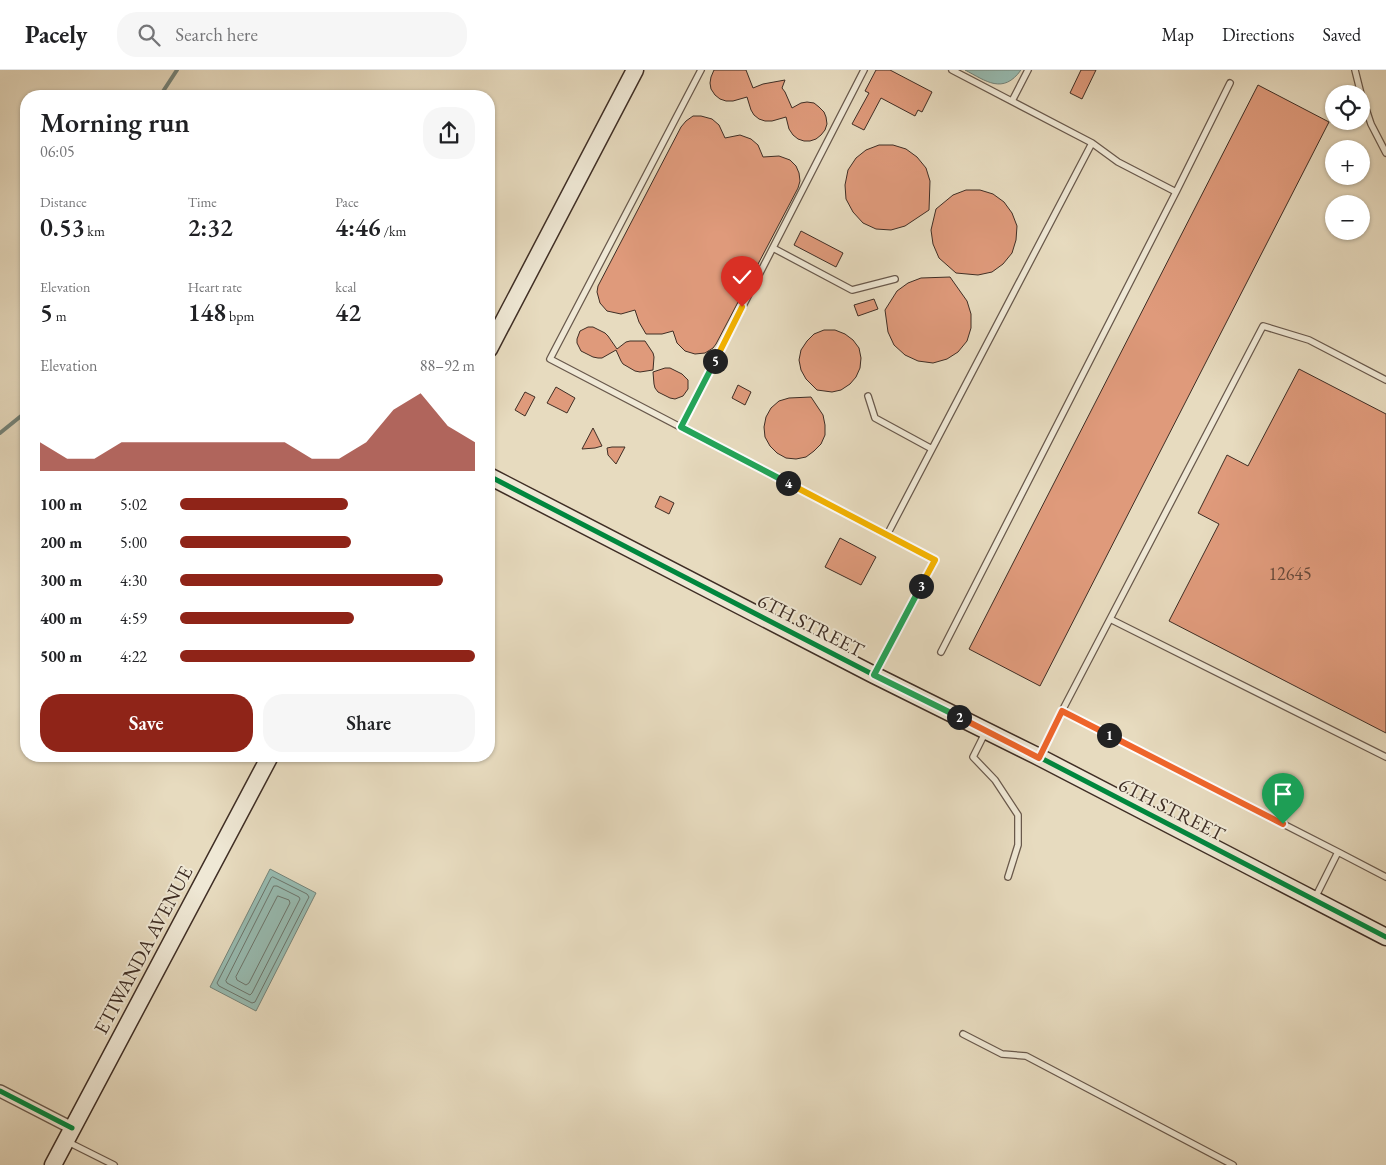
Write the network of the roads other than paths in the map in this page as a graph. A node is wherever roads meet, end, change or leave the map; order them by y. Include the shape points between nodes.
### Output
1 (635, 70) edge
2 (700, 70) edge
3 (864, 70) edge
4 (952, 70) edge
5 (1028, 70) edge
6 (1355, 70) edge
7 (1230, 83) dead end
8 (1359, 85) edge
9 (1012, 101) junction
10 (1370, 121) edge
11 (1092, 143) junction
12 (1386, 153) edge
13 (1176, 192) junction
14 (773, 248) junction
15 (895, 279) dead end
16 (495, 338) edge
17 (1386, 380) edge
18 (868, 396) dead end
19 (681, 427) junction
20 (932, 449) junction
21 (495, 479) edge
22 (887, 535) junction
23 (1110, 619) junction
24 (941, 652) dead end
25 (874, 675) junction
26 (1062, 711) junction
27 (986, 731) junction
28 (1386, 757) edge
29 (1039, 758) junction
30 (267, 762) edge
31 (1338, 852) junction
32 (1008, 876) dead end
33 (1386, 877) edge
34 (1314, 900) junction
35 (1386, 937) edge
36 (963, 1034) dead end
37 (0, 1091) edge
38 (69, 1134) junction
39 (53, 1165) edge
40 (114, 1165) edge
41 (1233, 1165) edge

1 - 16 street
2 - 19 lane via 550,359
3 - 14 lane
4 - 9 lane
5 - 9 lane
6 - 8 lane
7 - 13 lane
9 - 11 lane
10 - 12 lane
11 - 13 lane via 1118,162
11 - 20 lane
13 - 24 lane
14 - 15 lane via 852,290
14 - 19 lane
17 - 23 lane via 1309,340 1263,326
18 - 20 lane via 875,418
19 - 22 lane
20 - 22 lane
21 - 25 street, 6TH STREET
22 - 25 lane via 935,560
23 - 26 lane
23 - 28 lane
25 - 27 street, 6TH STREET
26 - 29 lane
26 - 31 lane
27 - 29 street, 6TH STREET
27 - 32 lane via 973,757 995,780 1018,815 1018,845
29 - 34 street, 6TH STREET
30 - 38 street, ETIWANDA AVENUE
31 - 33 lane
31 - 34 lane
34 - 35 street, 6TH STREET
36 - 41 lane via 1002,1054 1026,1056
37 - 38 street
38 - 39 street, ETIWANDA AVENUE
38 - 40 lane

